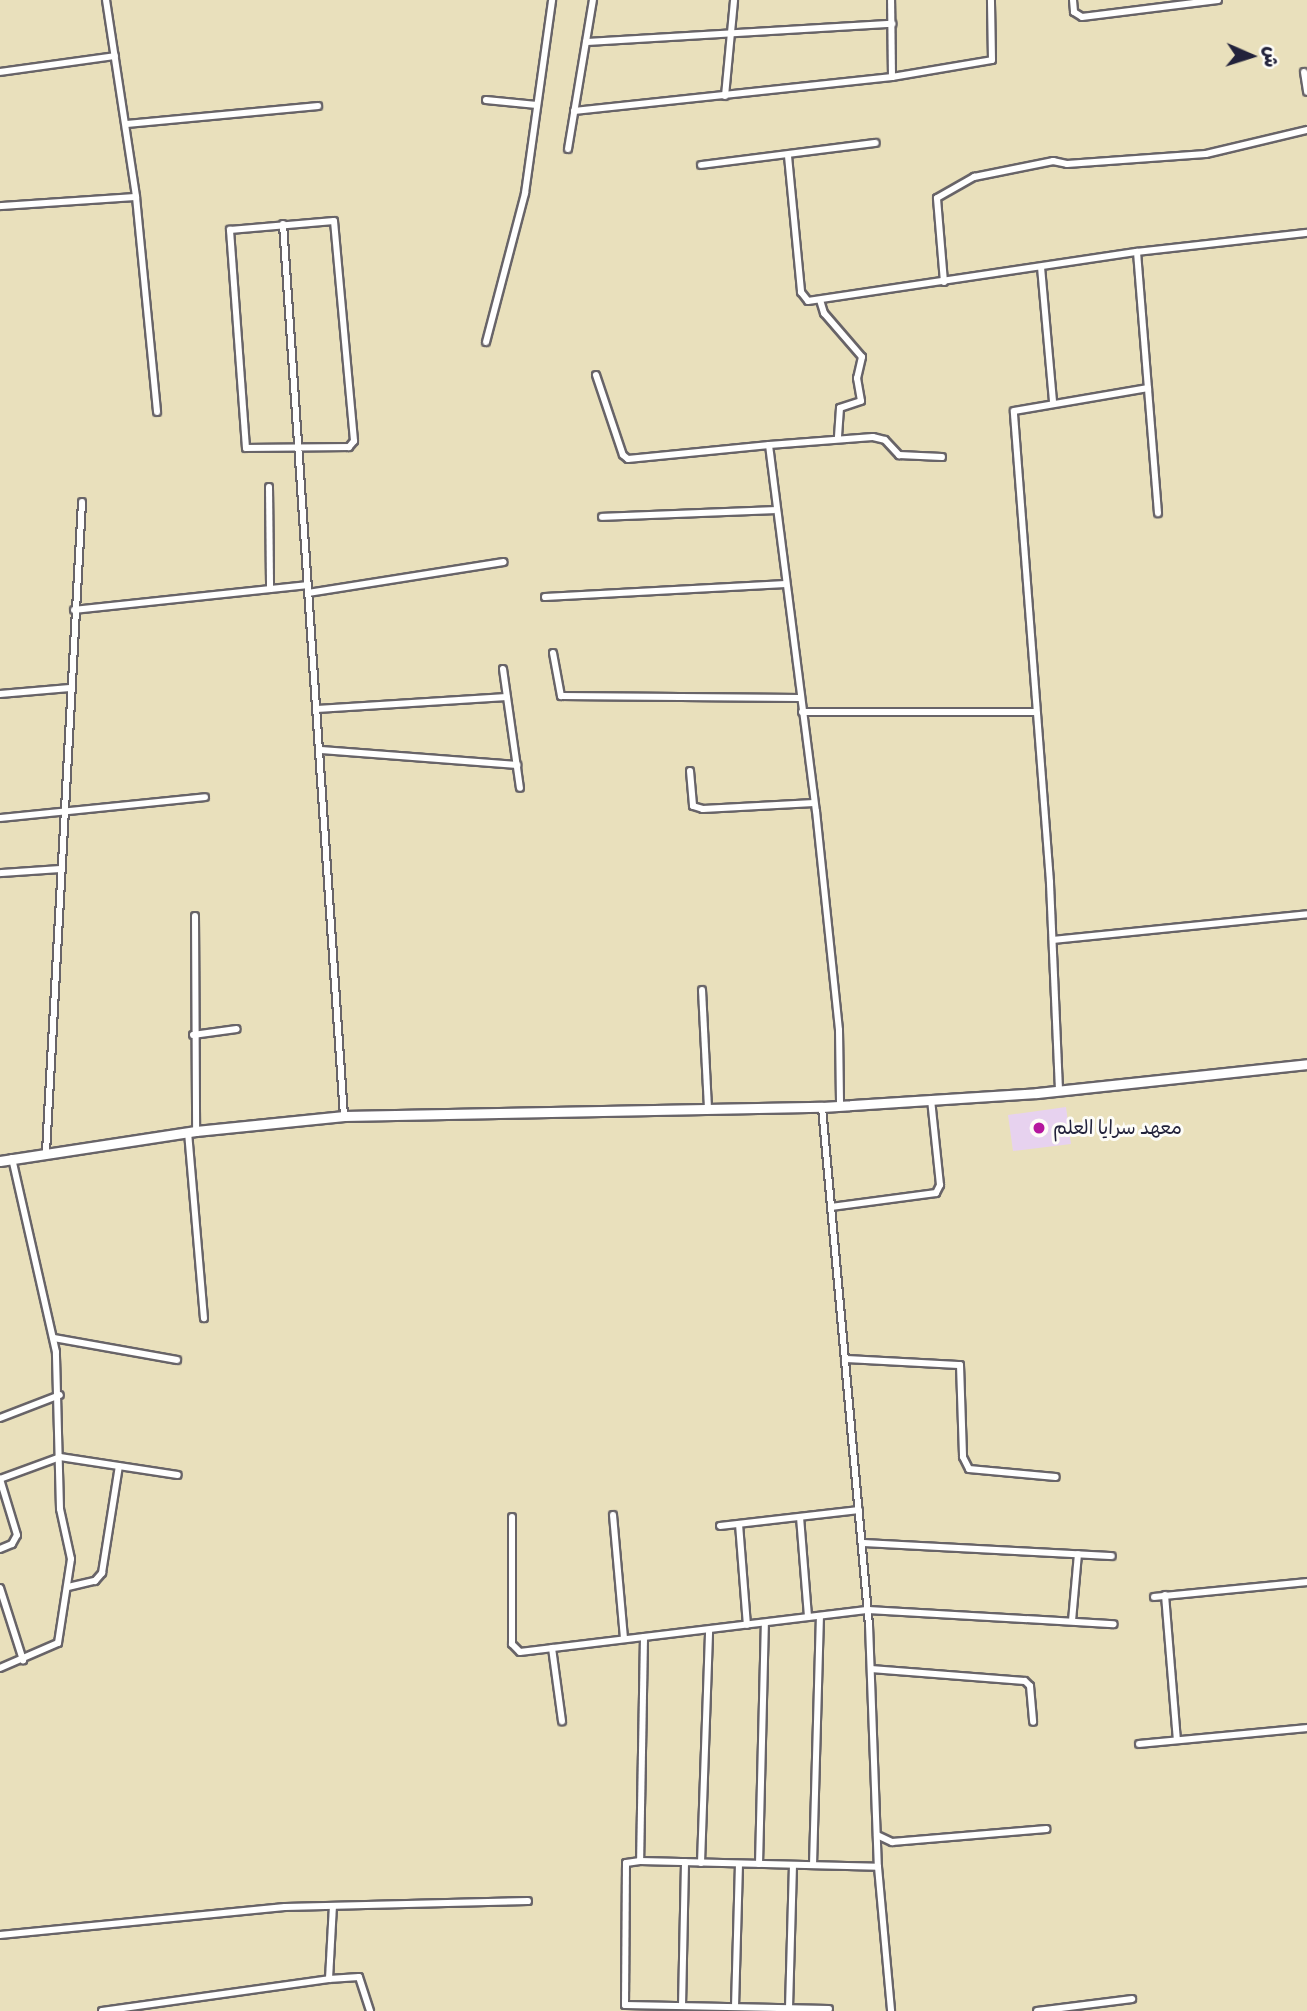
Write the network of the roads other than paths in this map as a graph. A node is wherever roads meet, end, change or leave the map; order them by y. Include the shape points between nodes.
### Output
1 (106, 0) edge
2 (552, 0) edge
3 (593, 0) edge
4 (734, 0) edge
5 (891, 0) edge
6 (991, 0) edge
7 (1073, 0) edge
8 (1218, 0) edge
9 (892, 24) junction
10 (732, 33) junction
11 (586, 42) junction
12 (115, 56) junction
13 (0, 72) edge
14 (1304, 72) dead end
15 (892, 77) junction
16 (1307, 92) edge
17 (724, 96) junction
18 (486, 100) dead end
19 (537, 105) junction
20 (318, 106) dead end
21 (574, 111) junction
22 (127, 124) junction
23 (1307, 130) edge
24 (876, 143) dead end
25 (568, 149) dead end
26 (788, 156) junction
27 (701, 165) dead end
28 (136, 197) junction
29 (0, 206) edge
30 (283, 224) junction
31 (1307, 233) edge
32 (1137, 252) junction
33 (1041, 267) junction
34 (944, 282) junction
35 (820, 300) junction
36 (486, 342) dead end
37 (596, 375) dead end
38 (1148, 388) junction
39 (1053, 402) junction
40 (157, 412) dead end
41 (838, 439) junction
42 (769, 444) junction
43 (300, 447) junction
44 (942, 457) dead end
45 (269, 487) dead end
46 (82, 502) dead end
47 (774, 510) junction
48 (1158, 513) dead end
49 (602, 516) dead end
50 (504, 562) dead end
51 (786, 584) junction
52 (270, 589) junction
53 (308, 589) junction
54 (545, 597) dead end
55 (74, 610) junction
56 (553, 653) dead end
57 (503, 669) dead end
58 (70, 688) junction
59 (0, 694) edge
60 (507, 697) junction
61 (800, 698) junction
62 (317, 709) junction
63 (802, 712) junction
64 (1034, 712) junction
65 (321, 750) junction
66 (517, 765) junction
67 (690, 771) dead end
68 (520, 788) dead end
69 (205, 797) dead end
70 (814, 803) junction
71 (64, 813) junction
72 (0, 818) edge
73 (61, 869) junction
74 (0, 873) edge
75 (1307, 914) edge
76 (195, 916) dead end
77 (1054, 940) junction
78 (702, 990) dead end
79 (237, 1029) dead end
80 (193, 1035) junction
81 (1307, 1064) edge
82 (1059, 1090) junction
83 (931, 1099) junction
84 (840, 1104) junction
85 (822, 1107) junction
86 (708, 1111) junction
87 (344, 1116) junction
88 (192, 1132) junction
89 (46, 1152) junction
90 (12, 1158) junction
91 (0, 1161) edge
92 (831, 1207) junction
93 (204, 1318) dead end
94 (54, 1338) junction
95 (845, 1359) junction
96 (177, 1360) dead end
97 (60, 1395) junction
98 (0, 1418) edge
99 (60, 1457) junction
100 (119, 1466) junction
101 (178, 1475) dead end
102 (1056, 1477) dead end
103 (0, 1479) edge
104 (859, 1510) junction
105 (613, 1515) dead end
106 (512, 1517) dead end
107 (800, 1517) junction
108 (739, 1524) junction
109 (720, 1526) dead end
110 (862, 1543) junction
111 (0, 1549) edge
112 (1078, 1554) junction
113 (1112, 1556) dead end
114 (1307, 1582) edge
115 (68, 1587) junction
116 (0, 1588) edge
117 (1166, 1595) junction
118 (1154, 1597) dead end
119 (868, 1610) junction
120 (820, 1616) junction
121 (808, 1617) junction
122 (1072, 1621) junction
123 (765, 1623) junction
124 (1114, 1624) dead end
125 (747, 1625) junction
126 (709, 1630) junction
127 (644, 1637) junction
128 (624, 1639) junction
129 (552, 1648) junction
130 (23, 1660) junction
131 (0, 1668) edge
132 (871, 1669) junction
133 (562, 1721) dead end
134 (1033, 1722) dead end
135 (1307, 1728) edge
136 (1177, 1740) junction
137 (1139, 1744) dead end
138 (1046, 1829) dead end
139 (877, 1835) junction
140 (640, 1861) junction
141 (685, 1863) junction
142 (701, 1863) junction
143 (739, 1864) junction
144 (759, 1864) junction
145 (793, 1865) junction
146 (813, 1865) junction
147 (878, 1867) junction
148 (528, 1901) dead end
149 (333, 1906) junction
150 (0, 1935) edge
151 (329, 1979) junction
152 (1132, 1999) dead end
153 (173, 2002) junction
154 (682, 2006) junction
155 (735, 2007) junction
156 (789, 2008) junction
157 (829, 2009) dead end
158 (102, 2011) edge
159 (174, 2011) edge
160 (370, 2011) edge
161 (891, 2011) edge
162 (1037, 2011) edge

1 - 12 street
2 - 19 street
3 - 11 street
4 - 10 street
5 - 9 street
6 - 15 street via 992,60
7 - 8 street via 1074,12 1082,17
9 - 10 street
9 - 15 street
10 - 11 street
10 - 17 street
11 - 21 street
12 - 13 street
12 - 22 street
14 - 16 street
15 - 17 street
17 - 21 street
18 - 19 street
19 - 36 street via 525,194
20 - 22 street
21 - 25 street
22 - 28 street
23 - 34 street via 1206,154 1067,164 1053,161 974,177 937,198
24 - 26 street
26 - 27 street
26 - 35 street via 802,296
28 - 29 street
28 - 40 street
30 - 43 street
30 - 43 street via 230,230 244,446
30 - 43 street via 337,223 352,414 354,441 349,447
31 - 32 street
32 - 33 street
32 - 38 street
33 - 34 street
33 - 39 street
34 - 35 street
35 - 41 street via 824,313 862,357 857,378 861,401 840,408
37 - 42 street via 628,459
38 - 39 street
38 - 48 street
39 - 64 street via 1014,411
41 - 42 street
41 - 44 street via 880,438 899,455
42 - 47 street
43 - 53 street
45 - 52 street
46 - 55 street
47 - 49 street
47 - 51 street
50 - 53 street
51 - 54 street
51 - 61 street
52 - 53 street
52 - 55 street
53 - 62 street
55 - 58 street
56 - 61 street via 561,696
57 - 60 street
58 - 59 street
58 - 71 street
60 - 62 street
60 - 66 street
61 - 63 street
62 - 65 street
63 - 64 street
63 - 70 street
64 - 77 street
65 - 66 street
65 - 87 street
66 - 68 street
67 - 70 street via 693,806 703,809
69 - 71 street
70 - 84 street via 839,1030
71 - 72 street
71 - 73 street
73 - 74 street
73 - 89 street
75 - 77 street
76 - 80 street
77 - 82 street
78 - 86 street
79 - 80 street
80 - 88 street
81 - 82 main road
82 - 83 main road
83 - 84 main road
83 - 92 street via 940,1185 936,1193
84 - 85 main road
85 - 86 main road
85 - 92 street
86 - 87 main road
87 - 88 main road
88 - 89 main road
88 - 93 street
89 - 90 main road
90 - 91 main road
90 - 94 street
92 - 95 street
94 - 96 street
94 - 97 street
95 - 102 street via 960,1365 963,1457 969,1469
95 - 104 street
97 - 98 street
97 - 99 street
99 - 100 street
99 - 103 street
99 - 115 street via 60,1508 71,1559
100 - 101 street
100 - 115 street via 102,1573 95,1581
103 - 111 street via 17,1535 12,1544
104 - 107 street
104 - 110 street
105 - 128 street
106 - 129 street via 512,1644 520,1652
107 - 108 street
107 - 121 street
108 - 109 street
108 - 125 street
110 - 112 street
110 - 119 street
112 - 113 street
112 - 122 street
114 - 117 street
115 - 130 street via 58,1643
116 - 130 street
117 - 118 street
117 - 136 street
119 - 120 street
119 - 122 street
119 - 132 street
120 - 121 street
120 - 146 street
121 - 123 street
122 - 124 street
123 - 125 street
123 - 144 street
125 - 126 street
126 - 127 street
126 - 142 street
127 - 128 street
127 - 140 street
128 - 129 street
129 - 133 street
130 - 131 street
132 - 134 street via 1025,1681 1030,1686
132 - 139 street
135 - 136 street
136 - 137 street
138 - 139 street via 892,1842
139 - 147 street
140 - 141 street
140 - 154 street via 626,1863 625,2005
141 - 142 street
141 - 154 street
142 - 143 street
143 - 144 street
143 - 155 street
144 - 145 street
145 - 146 street
145 - 156 street
146 - 147 street
147 - 161 street
148 - 149 street
149 - 150 street
149 - 151 street
151 - 153 street
151 - 160 street via 359,1977
152 - 162 street
153 - 158 street
153 - 159 street
154 - 155 street
155 - 156 street
156 - 157 street

